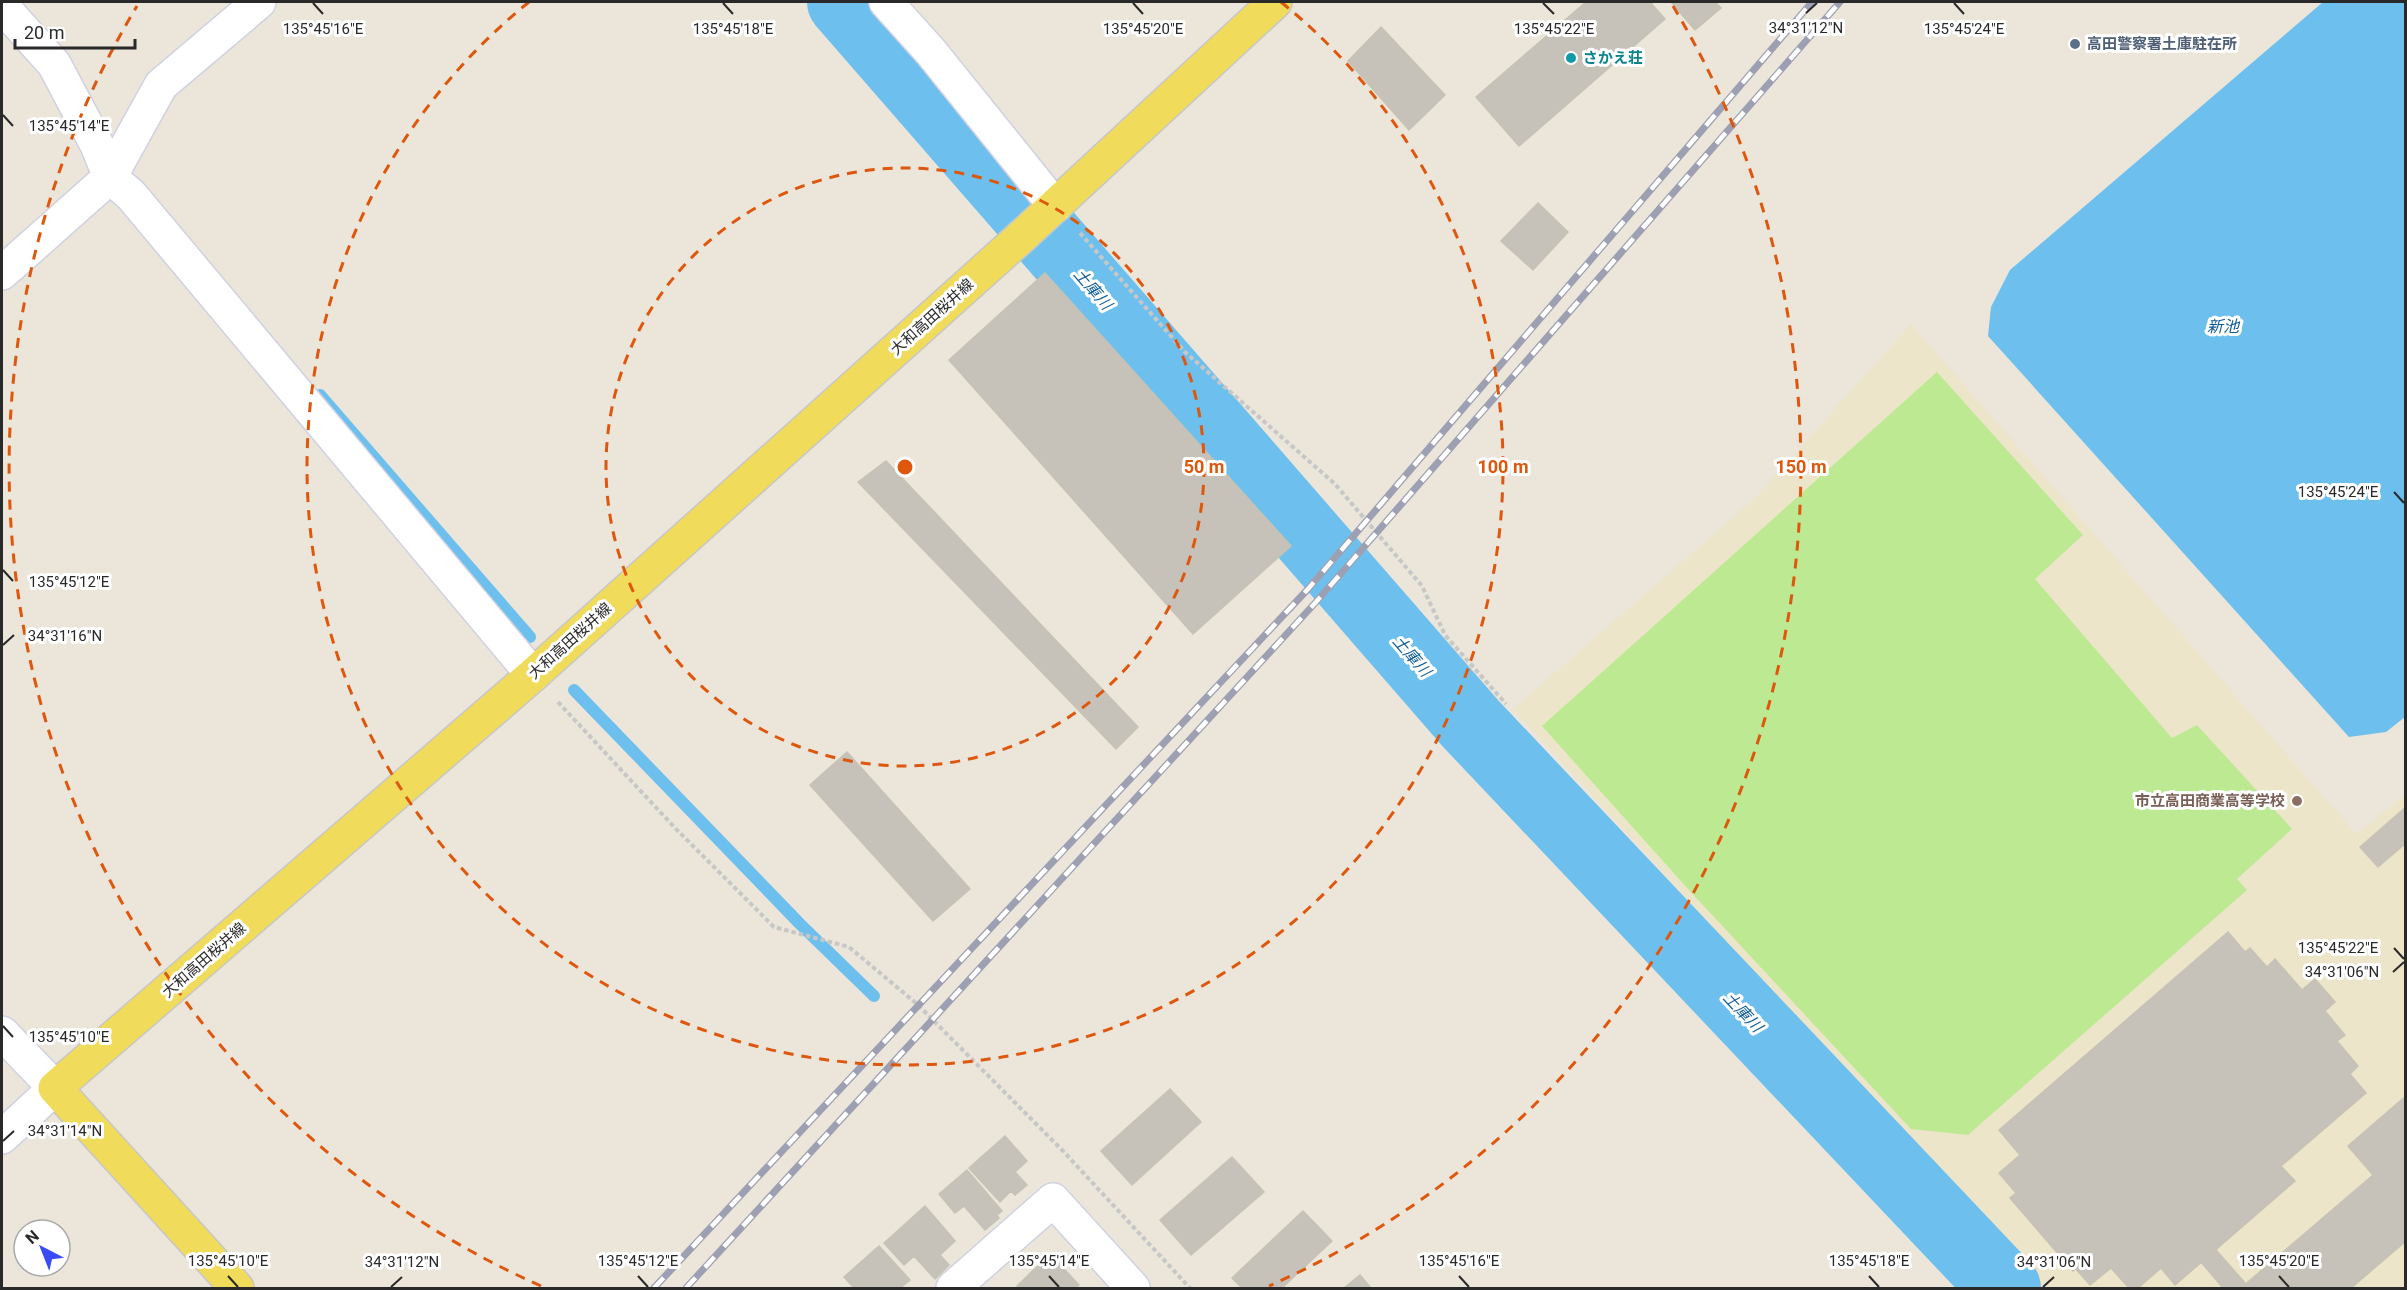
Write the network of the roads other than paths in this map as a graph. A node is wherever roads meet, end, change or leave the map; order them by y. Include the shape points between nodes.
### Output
1 (259, 2) edge
2 (886, 2) edge
3 (1275, 2) edge
4 (2, 6) edge
5 (110, 177) junction
6 (1053, 208) junction
7 (2, 273) edge
8 (533, 675) junction
9 (2, 1033) edge
10 (56, 1088) junction
11 (2, 1137) edge
12 (1123, 1285) edge
13 (237, 1288) edge
14 (953, 1288) edge

1 - 5 street via 160,85
2 - 6 street via 931,52
3 - 6 main road, 大和高田桜井線
4 - 5 street via 54,63
5 - 7 street
5 - 8 street via 131,195
6 - 8 main road, 大和高田桜井線
8 - 10 main road, 大和高田桜井線
9 - 10 street
10 - 11 street
10 - 13 main road
12 - 14 street via 1053,1200

